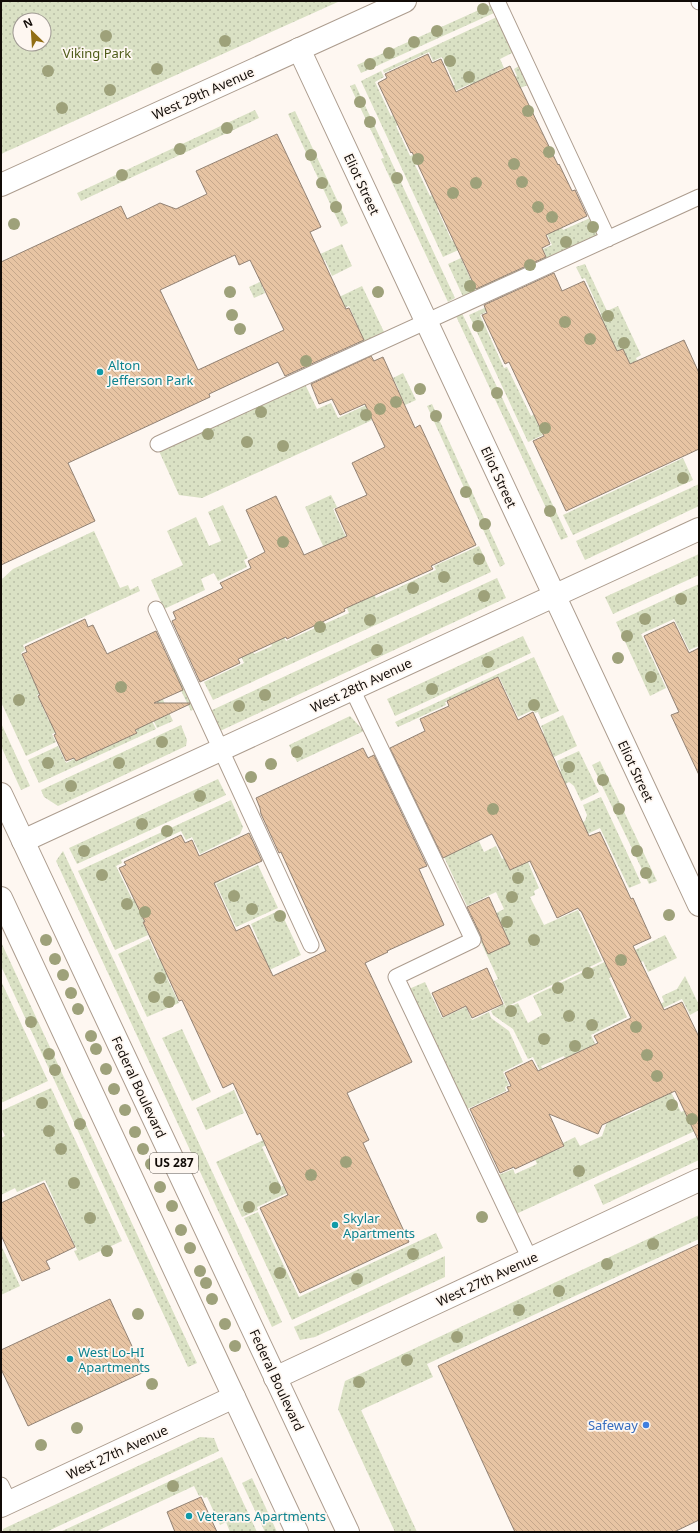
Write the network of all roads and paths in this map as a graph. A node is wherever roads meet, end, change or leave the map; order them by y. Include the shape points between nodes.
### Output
1 (405, 1) edge
2 (497, 1) edge
3 (299, 49) junction
4 (1, 185) edge
5 (699, 197) edge
6 (608, 239) junction
7 (426, 322) junction
8 (158, 444) dead end
9 (699, 529) edge
10 (554, 596) junction
11 (156, 609) dead end
12 (352, 689) junction
13 (221, 750) junction
14 (1, 794) edge
15 (23, 841) junction
16 (1, 898) edge
17 (699, 906) edge
18 (311, 945) dead end
19 (699, 1180) edge
20 (530, 1259) junction
21 (275, 1378) junction
22 (234, 1397) junction
23 (4, 1498) edge
24 (297, 1532) edge
25 (348, 1532) edge

1 - 3 street, West 29th Avenue
2 - 6 lane
3 - 4 street, West 29th Avenue
3 - 7 street, Eliot Street
5 - 6 lane
6 - 7 lane
7 - 8 lane
7 - 10 street, Eliot Street
9 - 10 street, West 28th Avenue
10 - 12 street, West 28th Avenue
10 - 17 street, Eliot Street
11 - 13 lane
12 - 13 street, West 28th Avenue
12 - 20 lane via 473,940 396,977
13 - 15 street, West 28th Avenue
13 - 18 lane
14 - 15 street, Federal Boulevard / US 287
15 - 21 street, Federal Boulevard / US 287
16 - 22 street, US 287
19 - 20 street, West 27th Avenue
20 - 21 street, West 27th Avenue
21 - 25 street, Federal Boulevard / US 287
22 - 23 street, West 27th Avenue
22 - 24 street, US 287

